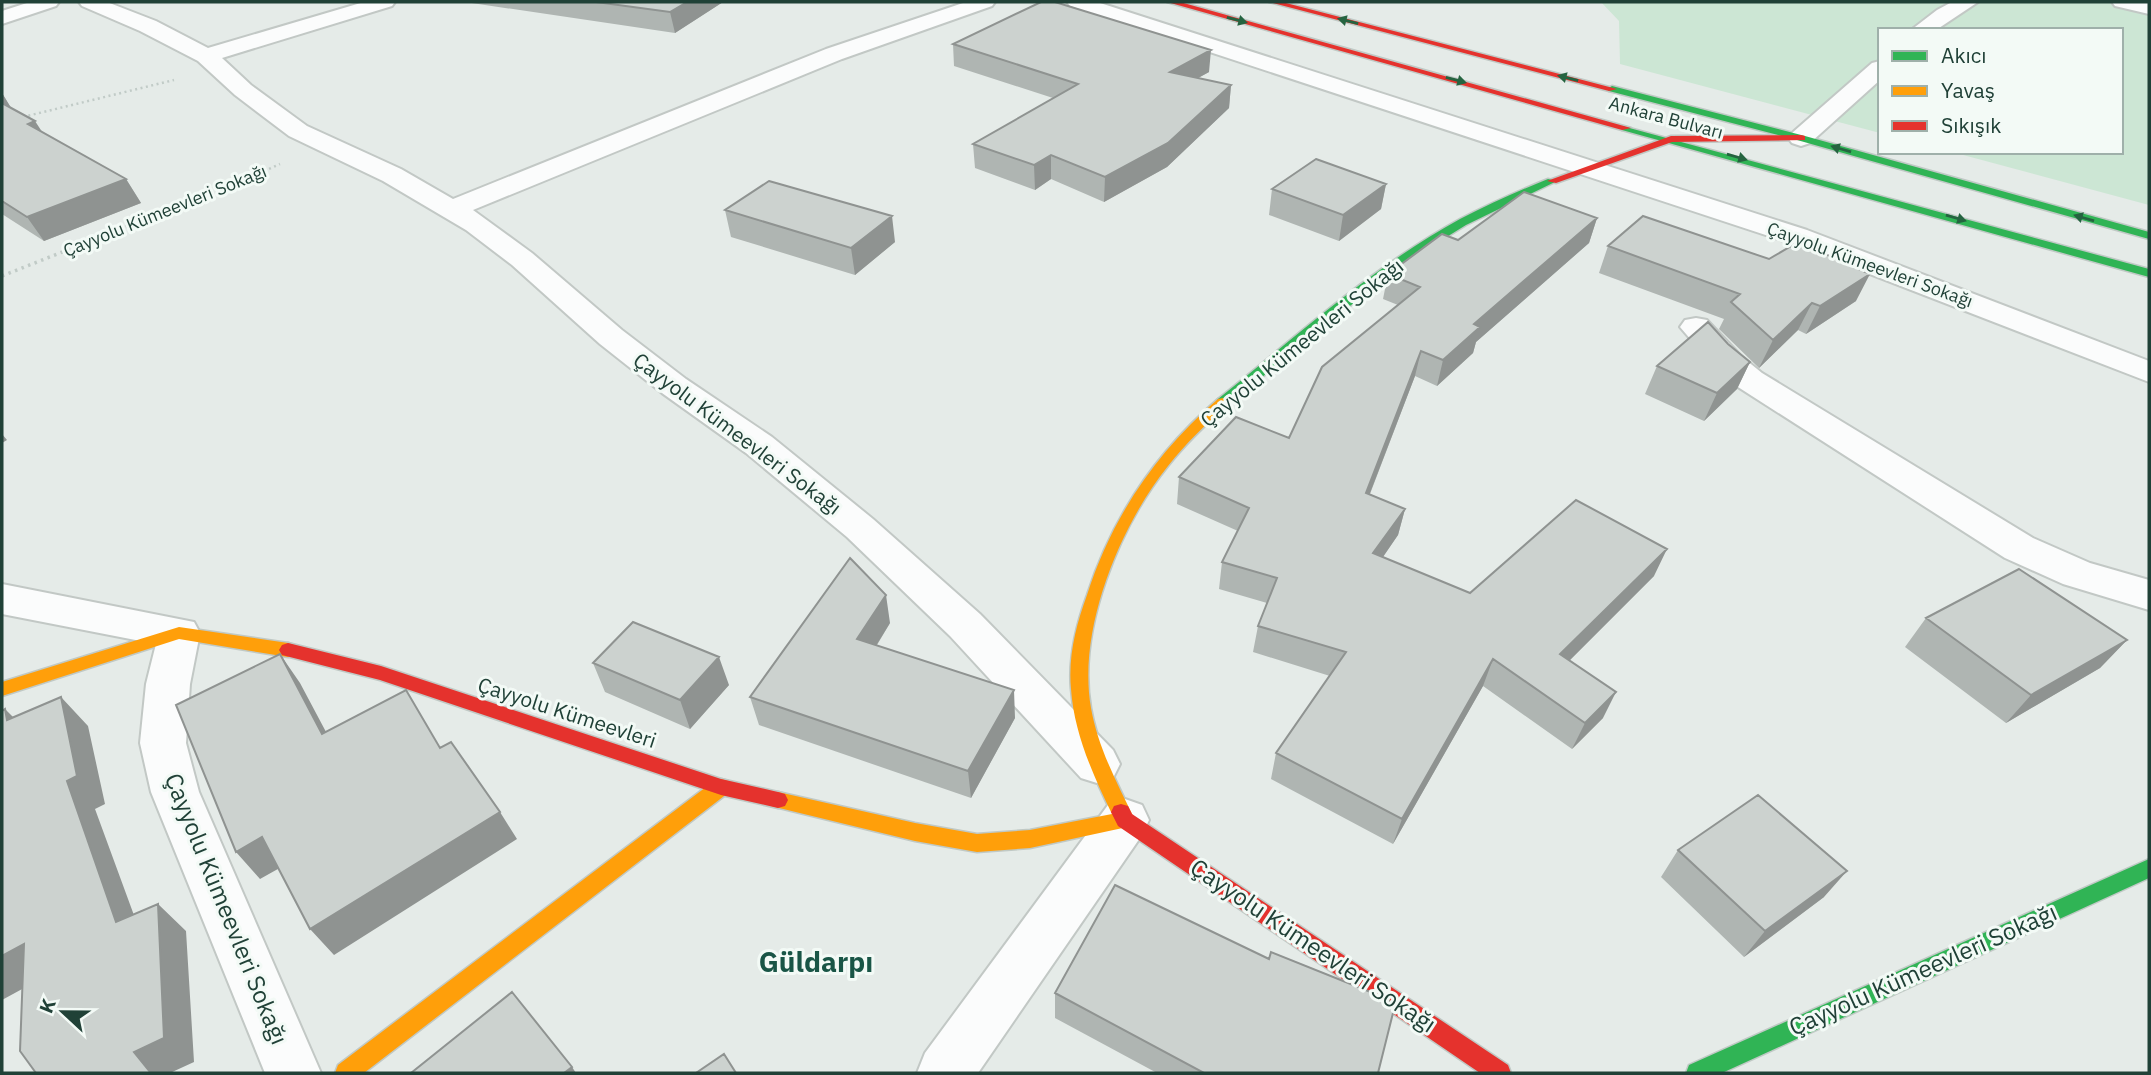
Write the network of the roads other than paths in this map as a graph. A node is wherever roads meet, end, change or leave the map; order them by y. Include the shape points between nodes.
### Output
1 (49, 2) edge
2 (89, 2) edge
3 (385, 2) edge
4 (985, 2) edge
5 (1077, 2) edge
6 (1171, 2) edge
7 (1273, 2) edge
8 (1926, 2) edge
9 (1968, 2) edge
10 (2122, 2) edge
11 (2149, 8) edge
12 (1944, 14) junction
13 (2, 18) edge
14 (1925, 28) edge
15 (213, 63) junction
16 (1878, 70) edge
17 (1801, 138) junction
18 (1671, 139) junction
19 (1588, 167) junction
20 (452, 209) junction
21 (2149, 236) edge
22 (2149, 273) edge
23 (1696, 327) dead end
24 (2149, 372) edge
25 (2149, 595) edge
26 (2, 599) edge
27 (179, 633) junction
28 (2, 689) edge
29 (1097, 764) junction
30 (721, 787) junction
31 (1125, 820) junction
32 (2149, 867) edge
33 (293, 1073) edge
34 (346, 1073) edge
35 (945, 1073) edge
36 (1500, 1073) edge
37 (1698, 1073) edge

1 - 13 street
2 - 15 street, Çayyolu Kümeevleri Sokağı via 148,26
3 - 15 street
4 - 20 street via 834,54
5 - 19 street, Çayyolu Kümeevleri Sokağı
6 -> 18 street, Ankara Bulvarı
17 -> 7 street, Ankara Bulvarı
8 - 12 street
9 - 12 street
10 - 11 street
12 - 14 street
15 - 20 street, Çayyolu Kümeevleri Sokağı via 298,131
16 - 17 street
17 - 18 street
21 -> 17 street, Ankara Bulvarı
18 - 19 street, Çayyolu Kümeevleri Sokağı
18 -> 22 street, Ankara Bulvarı
19 - 24 street, Çayyolu Kümeevleri Sokağı via 1878,265
19 - 29 street, Çayyolu Kümeevleri Sokağı via 1493,205 1412,255 1210,412 1170,453 1132,505 1110,547 1084,623 1079,672
20 - 29 street, Çayyolu Kümeevleri Sokağı via 504,245 621,345 759,445 860,528 965,625
23 - 25 street via 1750,380 2019,548 2077,574
26 - 27 street
27 - 28 street, Çayyolu Kümeevleri
27 - 30 street, Çayyolu Kümeevleri via 306,653 382,673
27 - 33 street, Çayyolu Kümeevleri Sokağı via 168,684 163,743 175,792
29 - 31 street, Çayyolu Kümeevleri Sokağı
30 - 31 street, Çayyolu Kümeevleri via 977,843 1030,839
30 - 34 street
31 - 35 street
31 - 36 street, Çayyolu Kümeevleri Sokağı
32 - 37 street, Çayyolu Kümeevleri Sokağı

